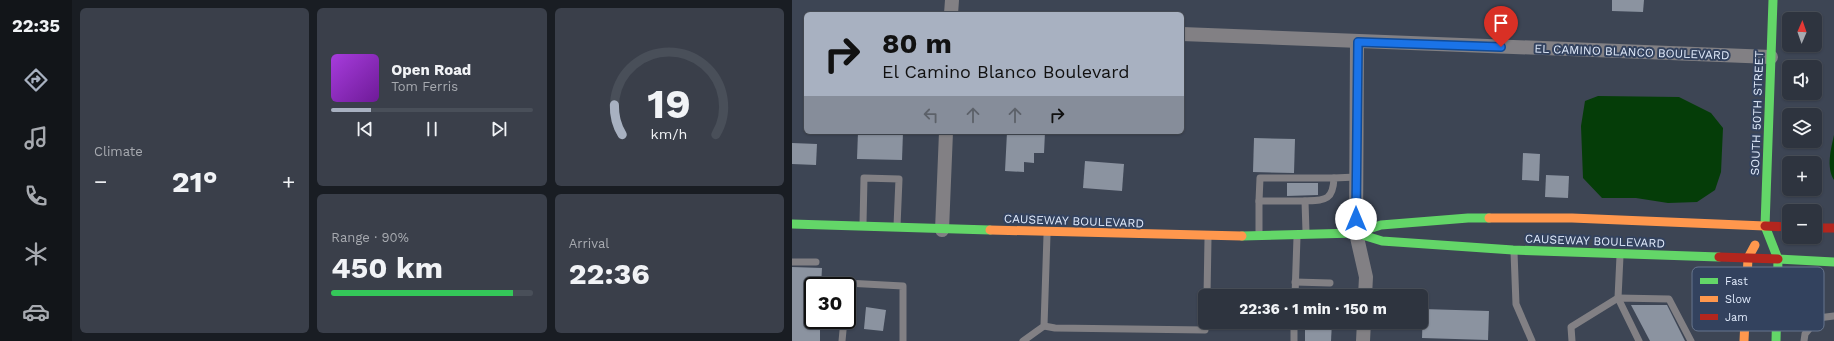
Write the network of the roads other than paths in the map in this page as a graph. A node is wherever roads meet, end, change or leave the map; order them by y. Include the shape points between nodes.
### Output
1 (952, 0) edge
2 (1773, 0) edge
3 (951, 12) edge
4 (1184, 34) edge
5 (1358, 42) junction
6 (1771, 57) junction
7 (946, 134) edge
8 (1356, 177) junction
9 (1334, 178) junction
10 (1259, 201) junction
11 (1305, 201) junction
12 (792, 224) edge
13 (1765, 226) junction
14 (863, 227) junction
15 (1782, 227) edge
16 (897, 228) junction
17 (1822, 228) edge
18 (1834, 228) edge
19 (942, 230) junction
20 (1356, 232) junction
21 (1048, 233) junction
22 (1302, 234) junction
23 (1258, 236) junction
24 (1208, 237) junction
25 (1513, 250) junction
26 (1620, 254) junction
27 (1748, 258) junction
28 (1778, 259) junction
29 (792, 262) edge
30 (816, 262) dead end
31 (1834, 262) edge
32 (1748, 267) edge
33 (1778, 267) edge
34 (1296, 282) junction
35 (1330, 283) dead end
36 (856, 284) edge
37 (1207, 289) edge
38 (1296, 289) edge
39 (1365, 289) edge
40 (1618, 298) junction
41 (1834, 316) edge
42 (1824, 317) edge
43 (1044, 326) junction
44 (843, 329) edge
45 (1205, 329) edge
46 (1294, 329) edge
47 (1363, 329) edge
48 (1744, 331) edge
49 (1776, 331) edge
50 (1807, 331) edge
51 (842, 341) edge
52 (903, 341) edge
53 (1022, 341) edge
54 (1294, 341) edge
55 (1362, 341) edge
56 (1532, 341) edge
57 (1572, 341) edge
58 (1639, 341) edge
59 (1691, 341) edge
60 (1744, 341) edge
61 (1776, 341) edge
62 (1804, 341) edge

1 - 3 street
2 - 6 main road, SOUTH 50TH STREET
4 - 5 street, EL CAMINO BLANCO BOULEVARD
5 - 6 street, EL CAMINO BLANCO BOULEVARD
5 - 8 street
6 - 13 main road, SOUTH 50TH STREET
7 - 19 street
8 - 9 lane
8 - 20 street
9 - 10 lane via 1260,178
9 - 11 lane via 1334,190 1328,198
10 - 11 lane
10 - 23 lane
11 - 22 lane
12 - 14 main road, CAUSEWAY BOULEVARD
13 - 15 main road, CAUSEWAY BOULEVARD
13 - 20 main road, CAUSEWAY BOULEVARD via 1572,218 1468,218 1381,225
13 - 27 main road, SOUTH 50TH STREET
13 - 28 main road, SOUTH 50TH STREET
14 - 16 main road, CAUSEWAY BOULEVARD
14 - 16 lane via 864,178 899,179
16 - 19 main road, CAUSEWAY BOULEVARD
17 - 18 main road
19 - 21 main road, CAUSEWAY BOULEVARD
20 - 22 main road, CAUSEWAY BOULEVARD
20 - 25 main road, CAUSEWAY BOULEVARD via 1382,241
20 - 39 street via 1366,276
21 - 24 main road, CAUSEWAY BOULEVARD
21 - 43 lane
22 - 23 main road, CAUSEWAY BOULEVARD
22 - 34 lane
23 - 24 main road, CAUSEWAY BOULEVARD
24 - 37 lane
25 - 26 main road, CAUSEWAY BOULEVARD
25 - 56 lane via 1516,304
26 - 27 main road, CAUSEWAY BOULEVARD
26 - 40 lane
27 - 28 main road, CAUSEWAY BOULEVARD
27 - 32 main road, SOUTH 50TH STREET
28 - 31 main road, CAUSEWAY BOULEVARD
28 - 33 main road, SOUTH 50TH STREET
29 - 30 lane
34 - 35 lane
34 - 38 lane
36 - 52 lane via 903,286
40 - 57 lane via 1571,327
40 - 58 lane
40 - 59 lane via 1670,299
41 - 42 lane
43 - 45 lane
43 - 53 lane
44 - 51 lane
46 - 54 lane
47 - 55 street
48 - 60 main road, SOUTH 50TH STREET
49 - 61 main road, SOUTH 50TH STREET
50 - 62 lane

